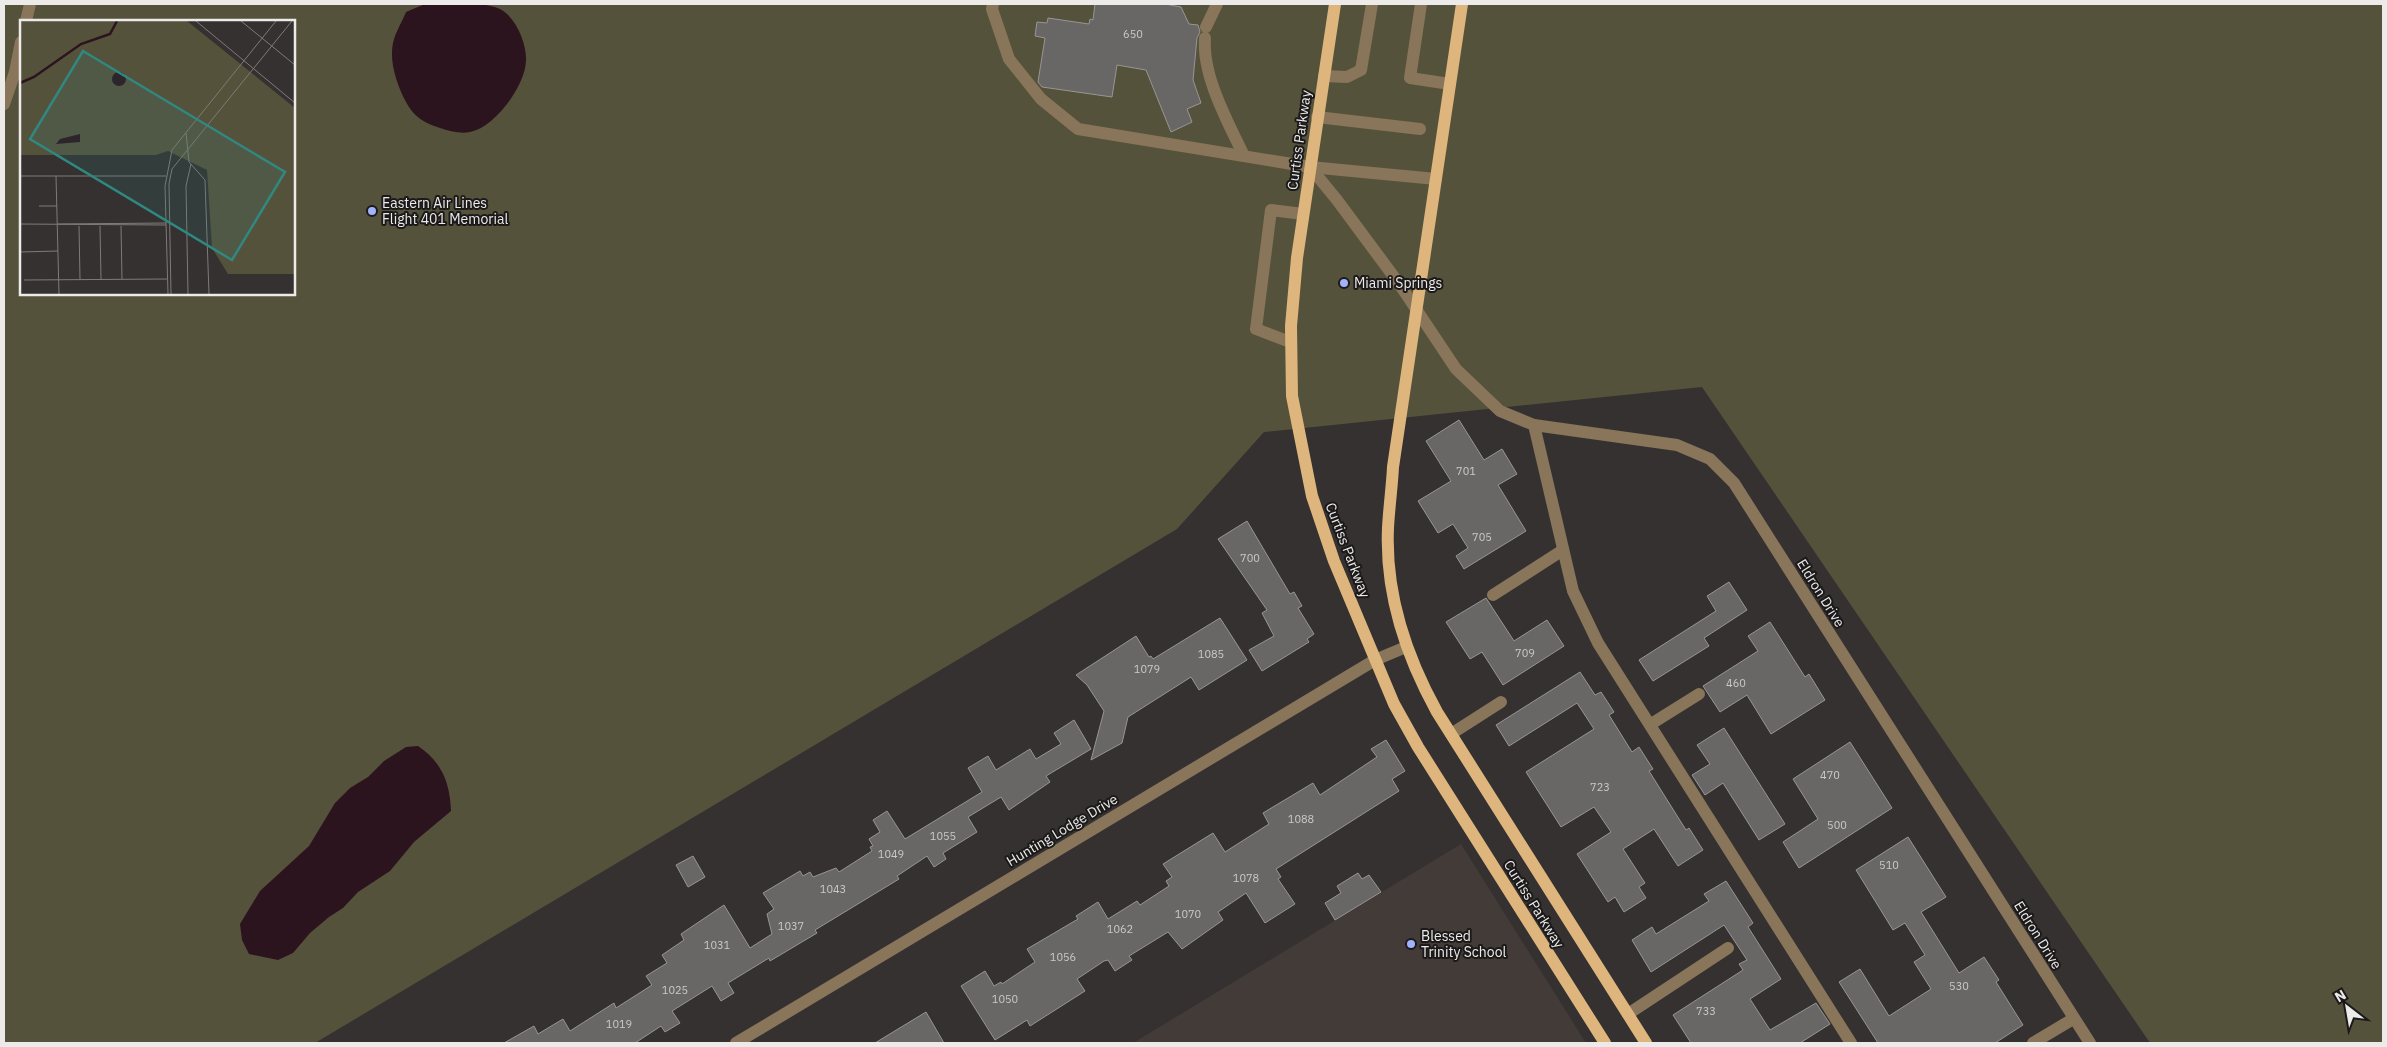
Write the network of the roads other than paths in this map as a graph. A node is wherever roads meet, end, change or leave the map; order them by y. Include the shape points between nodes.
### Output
1 (30, 4) edge
2 (1216, 4) edge
3 (1334, 4) edge
4 (1372, 4) edge
5 (1421, 4) edge
6 (1462, 4) edge
7 (991, 6) edge
8 (26, 20) edge
9 (20, 47) edge
10 (1324, 76) junction
11 (1450, 84) junction
12 (4, 104) edge
13 (1317, 117) junction
14 (1420, 129) dead end
15 (1244, 156) junction
16 (1310, 167) junction
17 (1436, 179) junction
18 (1303, 214) junction
19 (1416, 309) junction
20 (1290, 342) junction
21 (1534, 425) junction
22 (1563, 550) junction
23 (1493, 595) dead end
24 (1406, 647) junction
25 (1375, 660) junction
26 (1699, 694) dead end
27 (1500, 702) dead end
28 (1651, 724) junction
29 (1452, 734) junction
30 (1728, 948) dead end
31 (1628, 1014) junction
32 (2073, 1018) junction
33 (736, 1043) edge
34 (1605, 1043) edge
35 (1646, 1043) edge
36 (1851, 1043) edge
37 (2033, 1043) edge
38 (2090, 1043) edge

1 - 8 street
2 - 15 street via 1205,32 1204,55 1221,106
3 - 10 main road, Curtiss Parkway
4 - 10 street via 1361,70 1347,77
5 - 11 street via 1410,78
6 - 11 main road, Curtiss Parkway
7 - 15 street via 1009,59 1041,99 1078,129
9 - 12 street
10 - 13 main road, Curtiss Parkway
11 - 17 main road, Curtiss Parkway
13 - 14 street
13 - 16 main road, Curtiss Parkway
15 - 16 street
16 - 17 street
16 - 18 main road, Curtiss Parkway
16 - 19 street, Eldron Drive
17 - 19 main road, Curtiss Parkway
18 - 20 main road, Curtiss Parkway
18 - 20 street via 1271,210 1256,329
19 - 21 street, Eldron Drive via 1456,368 1500,411
19 - 24 main road, Curtiss Parkway via 1393,467 1388,529 1389,569
20 - 25 main road, Curtiss Parkway via 1292,396 1312,496 1334,561
21 - 22 street
21 - 32 street, Eldron Drive via 1677,445 1710,459 1734,483
22 - 23 street
22 - 28 street via 1573,592 1598,642
24 - 25 street, Hunting Lodge Drive
24 - 29 main road, Curtiss Parkway via 1418,678
25 - 33 street, Hunting Lodge Drive
25 - 34 main road, Curtiss Parkway via 1418,747
26 - 28 street
27 - 29 street
28 - 36 street
29 - 31 main road, Curtiss Parkway
30 - 31 street
31 - 35 main road, Curtiss Parkway
32 - 37 street
32 - 38 street, Eldron Drive

